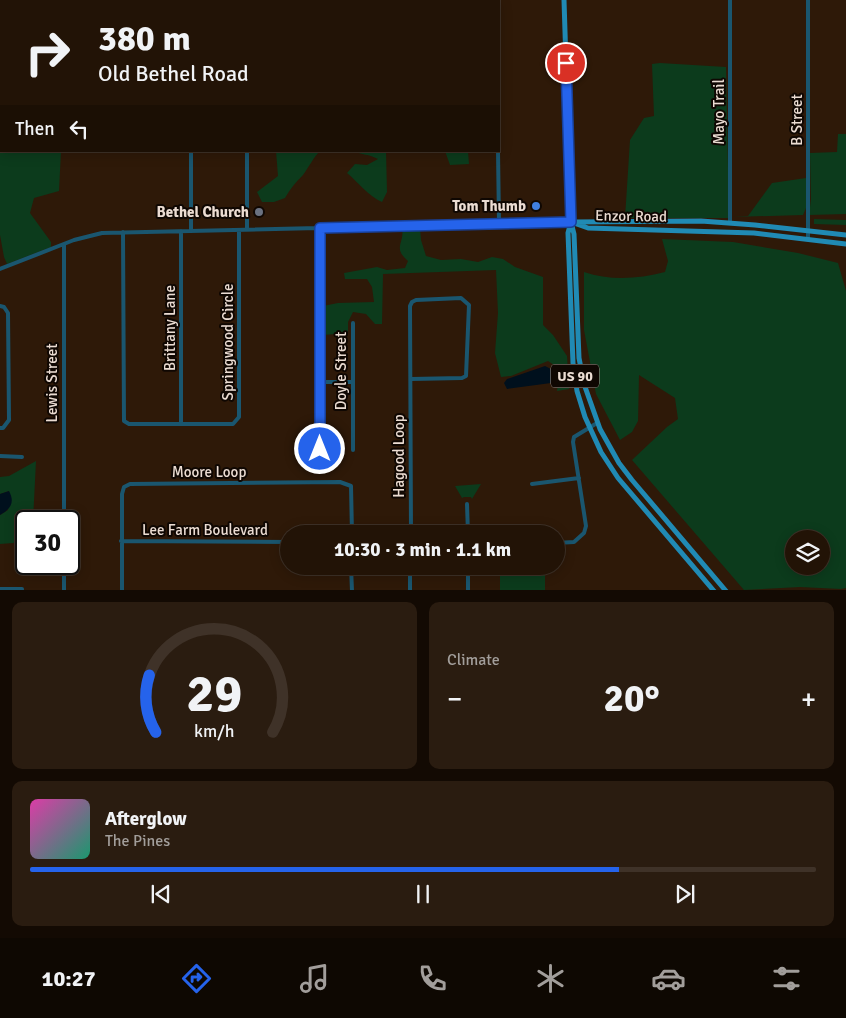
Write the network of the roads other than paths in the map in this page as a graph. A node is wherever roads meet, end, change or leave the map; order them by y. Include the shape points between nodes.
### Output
1 (564, 0) edge
2 (730, 0) edge
3 (808, 0) edge
4 (190, 152) edge
5 (247, 152) edge
6 (498, 152) edge
7 (571, 222) junction
8 (730, 223) junction
9 (499, 224) junction
10 (320, 228) junction
11 (247, 229) junction
12 (239, 230) junction
13 (808, 230) junction
14 (181, 231) junction
15 (191, 231) junction
16 (124, 232) junction
17 (846, 235) edge
18 (808, 239) junction
19 (64, 244) junction
20 (846, 244) edge
21 (0, 269) edge
22 (0, 306) edge
23 (353, 323) dead end
24 (410, 379) junction
25 (320, 382) junction
26 (352, 382) junction
27 (597, 423) junction
28 (181, 424) junction
29 (589, 427) junction
30 (0, 428) edge
31 (320, 449) dead end
32 (353, 450) dead end
33 (0, 456) edge
34 (22, 457) dead end
35 (579, 478) junction
36 (532, 484) dead end
37 (467, 504) dead end
38 (653, 504) junction
39 (64, 510) edge
40 (645, 510) junction
41 (352, 525) edge
42 (411, 525) edge
43 (468, 525) edge
44 (122, 541) junction
45 (280, 542) edge
46 (565, 542) edge
47 (64, 575) edge
48 (352, 575) edge
49 (410, 575) edge
50 (468, 575) edge
51 (0, 589) edge
52 (22, 589) dead end
53 (64, 590) edge
54 (122, 590) edge
55 (352, 590) edge
56 (410, 590) edge
57 (468, 590) edge
58 (714, 590) edge
59 (726, 590) edge

1 - 7 main road, US 90
2 - 8 street, Mayo Trail
3 - 13 street, B Street
4 - 15 street
5 - 11 street
6 - 9 street
7 - 8 main road, Enzor Road
7 - 9 street
7 - 18 main road, Enzor Road via 588,228 754,233
7 - 27 main road, US 90 via 580,358 584,384
7 - 29 main road, US 90 via 568,233 572,362
8 - 13 main road, Enzor Road
9 - 10 street
10 - 11 street
10 - 25 street
11 - 12 street
12 - 15 street
12 - 28 street, Springwood Circle via 239,417 232,424
13 - 17 main road, Enzor Road
13 - 18 street, B Street
14 - 15 street
14 - 16 street
14 - 28 street, Brittany Lane
16 - 19 street via 92,235
16 - 28 street, Springwood Circle via 123,419 129,424
18 - 20 main road, Enzor Road
19 - 21 street
19 - 39 street, Lewis Street
22 - 30 street via 8,312 9,420
23 - 26 street, Doyle Street
24 - 24 street, Hagood Loop via 412,302 461,298 466,301 469,305 466,376
24 - 42 street, Hagood Loop
25 - 26 street
25 - 31 street
26 - 32 street, Doyle Street
27 - 29 street
27 - 38 main road, US 90 via 619,463
29 - 35 street via 574,436
29 - 40 main road, US 90 via 608,464
33 - 34 street
35 - 36 street
35 - 46 street via 586,526 584,533 574,542
37 - 43 street
38 - 40 street
38 - 59 main road, US 90
40 - 58 main road, US 90
41 - 44 street, Moore Loop via 351,486 340,482 130,484 124,487 122,494
44 - 45 street, Lee Farm Boulevard
44 - 54 street, Moore Loop
47 - 53 street
48 - 55 street
49 - 56 street
50 - 57 street
51 - 52 street

